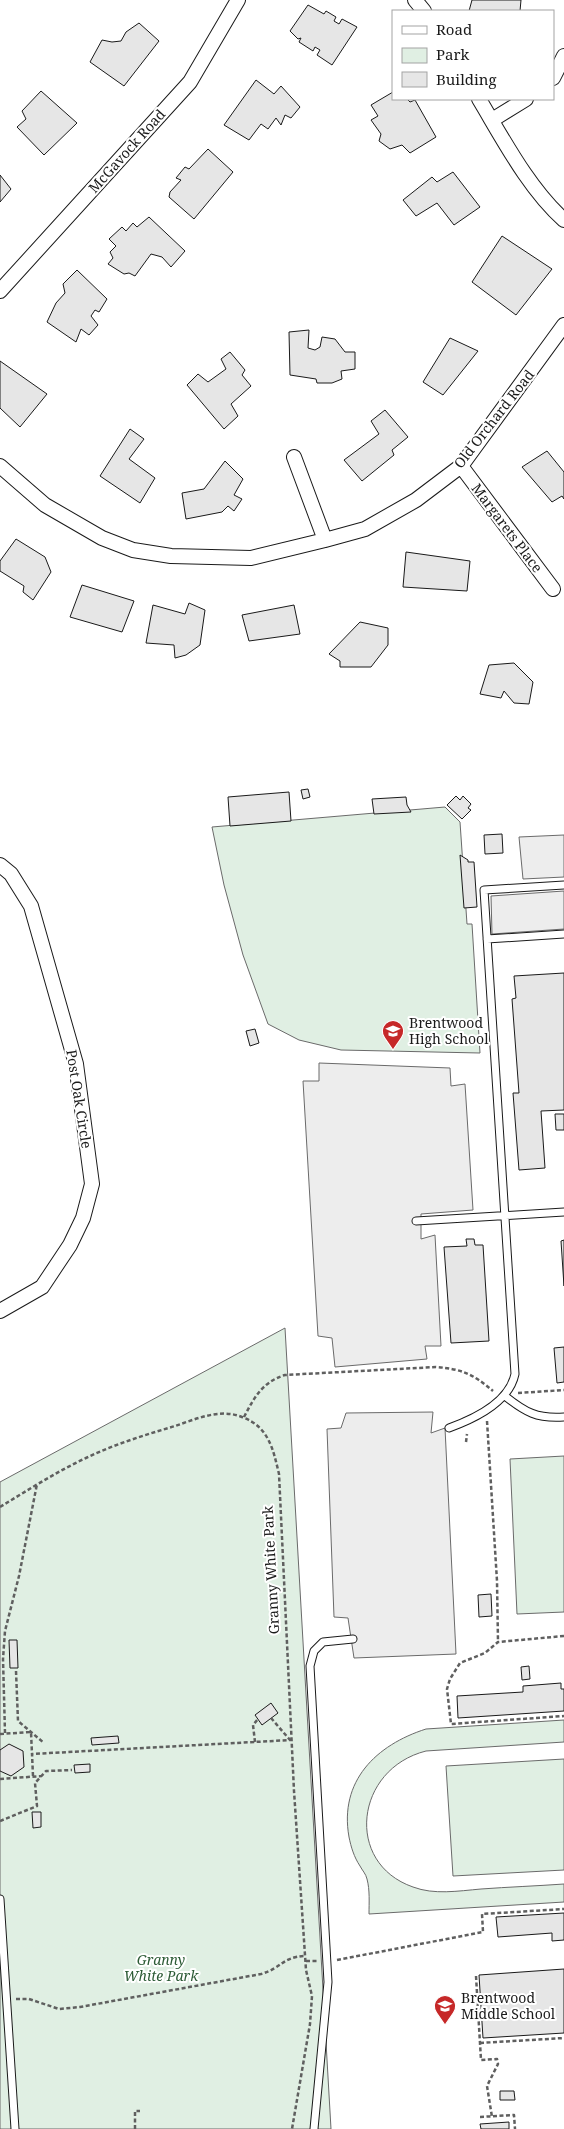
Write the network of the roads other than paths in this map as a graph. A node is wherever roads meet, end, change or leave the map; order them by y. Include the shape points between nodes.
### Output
1 (238, 0) edge
2 (415, 0) edge
3 (423, 10) edge
4 (564, 56) edge
5 (554, 76) edge
6 (480, 100) edge
7 (524, 100) edge
8 (492, 120) junction
9 (564, 220) edge
10 (0, 291) edge
11 (564, 325) edge
12 (294, 457) dead end
13 (0, 466) edge
14 (461, 466) junction
15 (325, 540) junction
16 (553, 589) dead end
17 (0, 865) edge
18 (564, 884) edge
19 (564, 934) edge
20 (487, 939) junction
21 (564, 1212) edge
22 (506, 1216) junction
23 (416, 1221) dead end
24 (0, 1312) edge
25 (506, 1394) junction
26 (564, 1417) edge
27 (449, 1428) dead end
28 (353, 1639) dead end
29 (0, 1899) edge
30 (16, 2129) edge
31 (314, 2129) edge

1 - 10 street, McGavock Road via 190,82
2 - 3 street
4 - 5 street
6 - 8 street
7 - 8 street
8 - 9 street via 523,169
11 - 14 street, Old Orchard Road
12 - 15 street
13 - 15 street, Old Orchard Road via 45,505 102,538 133,550 171,556 251,558
14 - 15 street, Old Orchard Road via 416,500 365,529
14 - 16 street, Margarets Place
17 - 24 street, Post Oak Circle via 11,874 31,906 76,1064 92,1184 83,1218 70,1245 42,1286
18 - 20 lane via 484,890
19 - 20 lane
20 - 22 lane
21 - 22 lane
22 - 23 lane
22 - 25 lane via 515,1369
25 - 26 lane via 522,1409 538,1416
25 - 27 lane via 474,1418
28 - 31 lane via 323,1642 314,1651 310,1666 328,1961
29 - 30 lane

